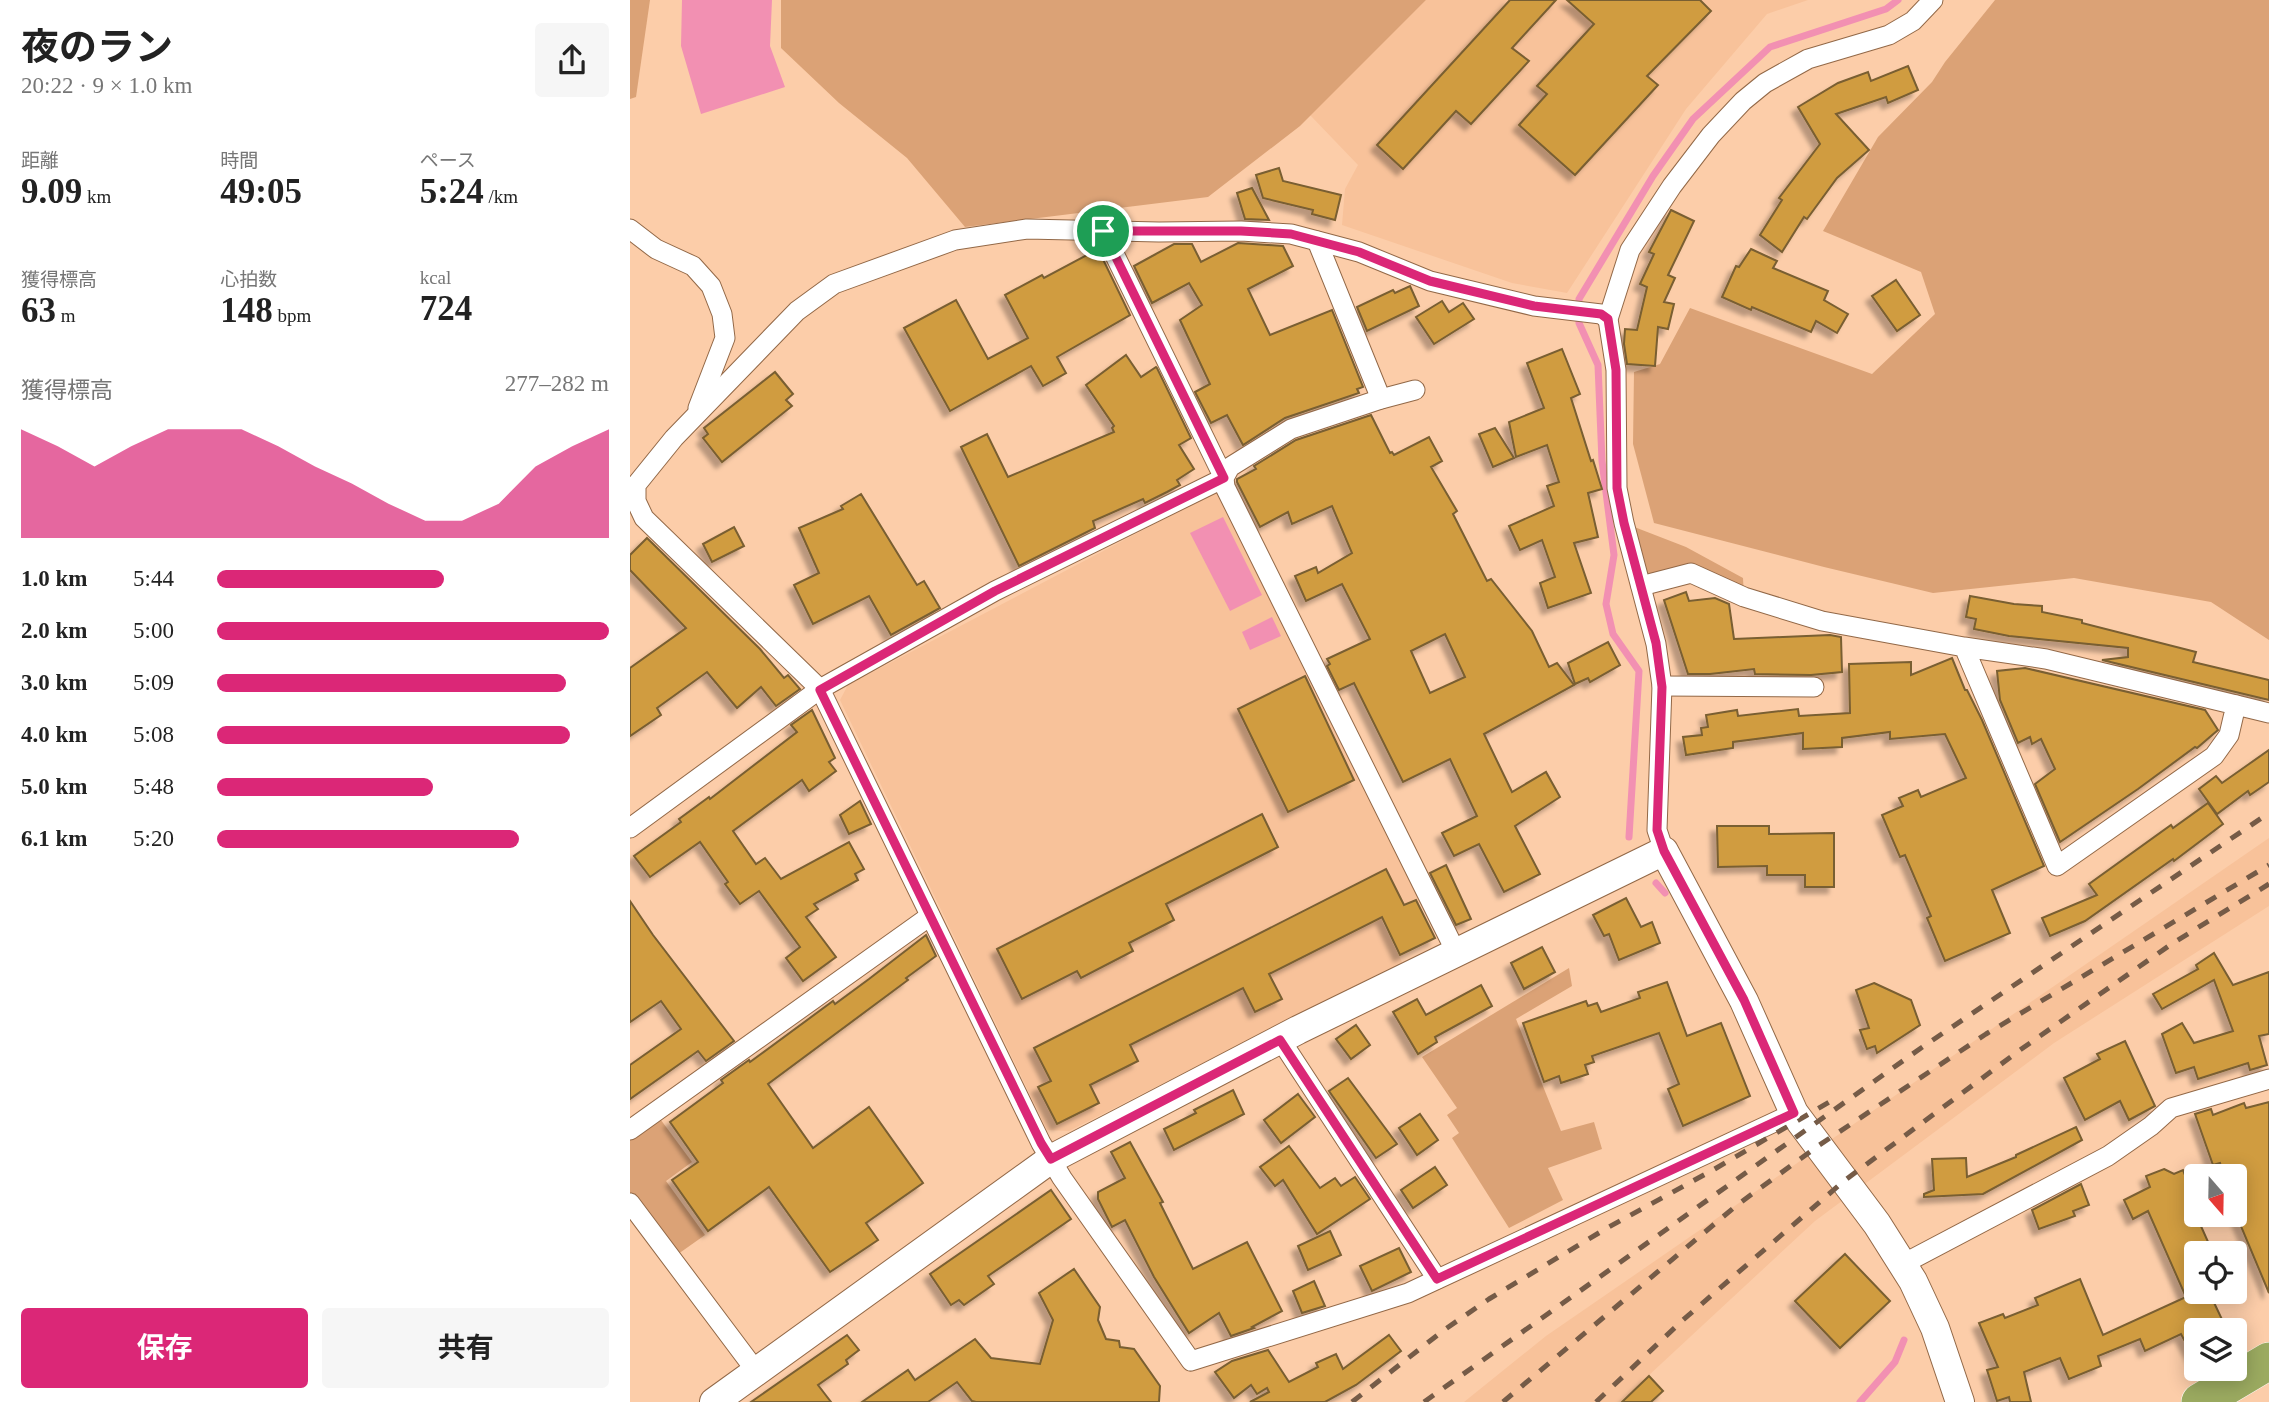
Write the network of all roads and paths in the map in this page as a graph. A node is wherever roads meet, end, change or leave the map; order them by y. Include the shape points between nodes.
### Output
1 (1933, 0) edge
2 (630, 229) edge
3 (1103, 231) junction
4 (1317, 241) junction
5 (1605, 317) junction
6 (1415, 390) dead end
7 (1381, 399) junction
8 (694, 417) junction
9 (1224, 478) junction
10 (637, 523) edge
11 (1641, 586) junction
12 (1964, 647) junction
13 (1662, 687) junction
14 (1814, 687) dead end
15 (820, 690) junction
16 (2236, 705) junction
17 (2269, 713) edge
18 (630, 828) edge
19 (1664, 851) junction
20 (930, 916) junction
21 (1456, 952) junction
22 (1280, 1040) junction
23 (2269, 1079) edge
24 (1794, 1113) junction
25 (630, 1130) edge
26 (1051, 1159) junction
27 (630, 1203) edge
28 (1903, 1264) junction
29 (1437, 1279) junction
30 (2269, 1361) edge
31 (756, 1371) junction
32 (714, 1402) edge
33 (1960, 1402) edge
34 (2200, 1402) edge

1 - 5 street via 1913,21 1889,35 1808,60 1743,101 1672,186 1630,250
2 - 8 street via 656,249 692,266 711,286 722,314 725,338
3 - 4 street via 1241,231 1291,234
3 - 8 street via 1027,229 955,240 834,284 797,311
3 - 9 street
4 - 5 street via 1359,252 1430,281 1534,306
4 - 7 street
5 - 11 street via 1616,370 1617,488
6 - 7 street
7 - 9 street via 1291,429 1230,467
8 - 10 street via 636,485
9 - 15 street via 995,591
9 - 21 street
10 - 15 street
11 - 12 street via 1691,573 1744,597 1822,621
11 - 13 street
12 - 16 street via 2046,659
12 - 16 street via 2057,866 2214,756 2229,735
13 - 14 street
13 - 19 street via 1657,830
15 - 18 street
15 - 20 street
16 - 17 street
19 - 21 street
19 - 24 street via 1744,1000
20 - 25 street
20 - 26 street
21 - 22 street
22 - 26 street
22 - 29 street
23 - 28 street via 2171,1108 2109,1156
24 - 28 street
24 - 29 street
26 - 29 street via 1191,1361 1369,1307
26 - 31 street
27 - 31 street
28 - 33 street via 1935,1328
30 - 34 highway
31 - 32 street

